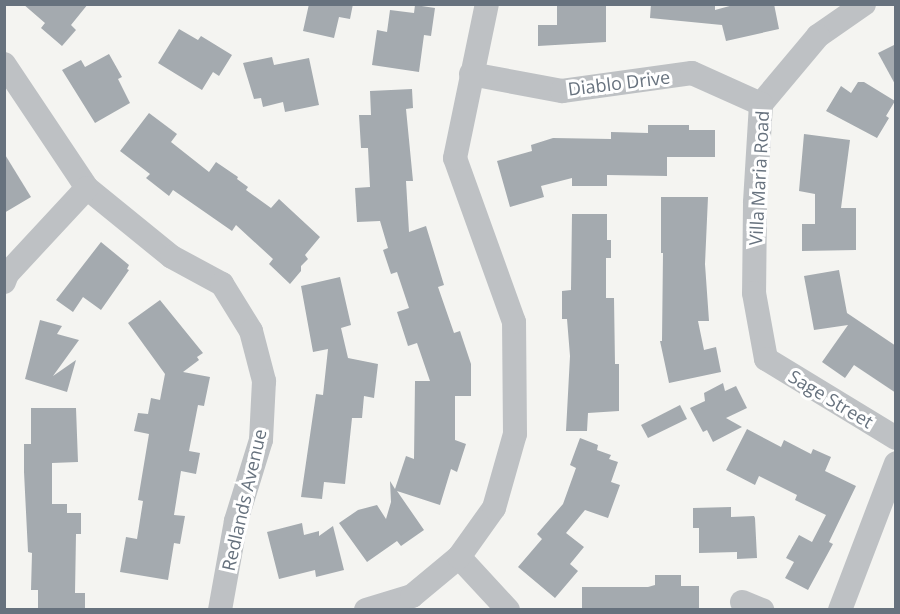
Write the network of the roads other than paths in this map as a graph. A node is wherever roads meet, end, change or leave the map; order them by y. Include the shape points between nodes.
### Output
1 (487, 4) edge
2 (864, 4) edge
3 (4, 64) edge
4 (471, 74) junction
5 (761, 104) junction
6 (87, 188) junction
7 (4, 282) edge
8 (766, 359) joint
9 (896, 438) edge
10 (896, 463) edge
11 (459, 557) junction
12 (220, 609) edge
13 (366, 609) edge
14 (508, 609) edge
15 (840, 609) edge

1 - 4 street
2 - 5 street, Villa Maria Road via 818,36
3 - 6 street, Redlands Avenue
4 - 5 street, Diablo Drive via 562,91 692,73
4 - 11 street via 455,158 514,322 514,434 494,508
5 - 8 street, Villa Maria Road via 754,293
6 - 7 street via 7,274
6 - 12 street, Redlands Avenue via 172,257 222,284 251,331 264,381 261,440 236,521
8 - 9 street, Sage Street
10 - 15 street
11 - 13 street via 412,596
11 - 14 street

